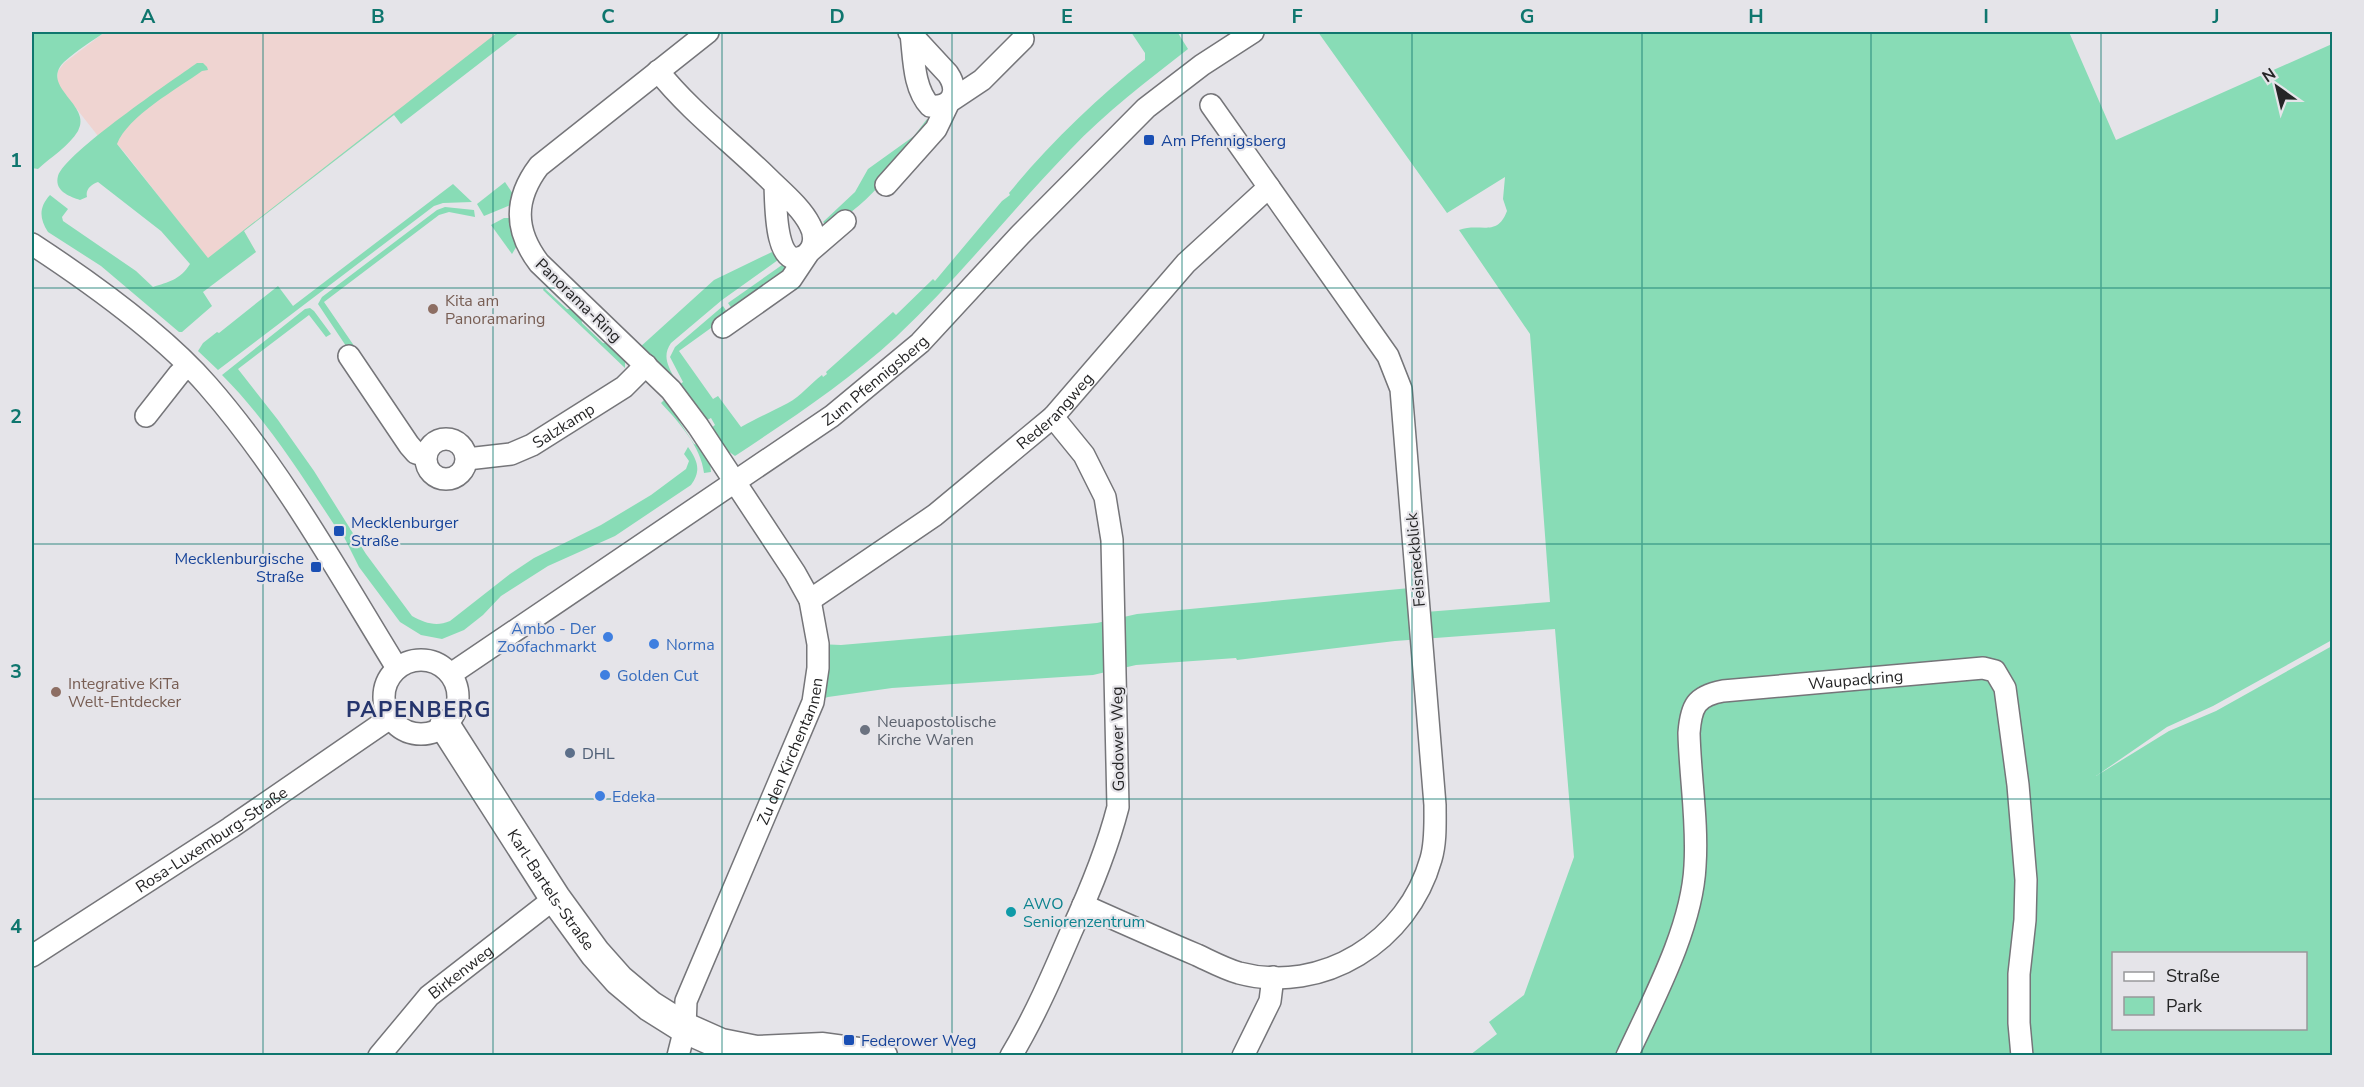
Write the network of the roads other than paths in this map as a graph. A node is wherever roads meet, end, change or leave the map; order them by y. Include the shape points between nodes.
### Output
1 (708, 32) edge
2 (1253, 32) edge
3 (910, 33) edge
4 (1023, 39) dead end
5 (658, 71) junction
6 (949, 102) junction
7 (1211, 105) dead end
8 (886, 184) dead end
9 (775, 185) junction
10 (1269, 187) junction
11 (845, 221) dead end
12 (32, 244) edge
13 (809, 252) junction
14 (723, 327) dead end
15 (349, 356) dead end
16 (646, 365) junction
17 (188, 366) junction
18 (146, 416) dead end
19 (1053, 417) junction
20 (426, 456) junction
21 (467, 459) junction
22 (734, 482) junction
23 (810, 600) junction
24 (397, 668) junction
25 (451, 674) junction
26 (390, 718) junction
27 (445, 726) junction
28 (555, 898) junction
29 (1083, 905) junction
30 (32, 956) edge
31 (1274, 977) junction
32 (682, 1042) edge
33 (379, 1056) edge
34 (882, 1056) edge
35 (1011, 1056) edge
36 (1243, 1056) edge
37 (1627, 1056) edge
38 (2022, 1056) edge

1 - 5 street, Panorama-Ring
2 - 22 street, Zum Pfennigsberg via 1146,108 920,343 832,416
3 - 6 street via 953,82 954,93
3 - 6 street via 922,98 930,106
4 - 6 street via 982,80
5 - 9 street via 673,90
5 - 16 street, Panorama-Ring via 539,166 522,196 520,212 524,240 539,263
6 - 8 street via 936,129
7 - 10 street, Feisneckblick
9 - 13 street via 810,226 814,242
9 - 13 street via 783,248 794,258
10 - 19 street, Rederangweg via 1186,263
10 - 31 street, Feisneckblick via 1388,356 1401,388 1435,805 1429,866 1412,905 1393,928 1342,965 1309,975
11 - 13 street
12 - 17 street via 118,305
13 - 14 street via 792,279
15 - 20 street via 409,445
16 - 21 street, Salzkamp via 624,387 532,445 511,454
16 - 22 street, Panorama-Ring via 681,402
17 - 18 street
17 - 24 street via 256,444
19 - 23 street, Rederangweg via 935,515
19 - 29 street, Godower Weg via 1084,455 1105,497 1112,540 1118,807 1113,830
20 - 21 street via 431,445 448,438 459,443
20 - 21 street via 433,474 445,479 457,476
22 - 23 street, Zu den Kirchentannen
22 - 25 street, Zum Pfennigsberg
23 - 32 street, Zu den Kirchentannen via 818,644 813,702 686,1001
24 - 25 street via 415,660 430,660
24 - 26 street via 384,692 384,706
25 - 27 street via 459,691 456,710
26 - 27 street via 404,730 422,735
26 - 30 street, Rosa-Luxemburg-Straße via 230,828
27 - 28 street, Karl-Bartels-Straße
28 - 32 street, Karl-Bartels-Straße via 595,953
28 - 33 street, Birkenweg via 429,996
29 - 31 street, Feisneckblick via 1239,973
29 - 35 street, Godower Weg via 1046,992
31 - 36 street via 1270,1001
32 - 34 street via 756,1051 823,1048
37 - 38 street, Waupackring via 1683,926 1691,897 1695,866 1689,733 1690,717 1697,702 1707,694 1723,691 1983,668 1995,671 2005,688 2023,831 2025,920 2019,974

